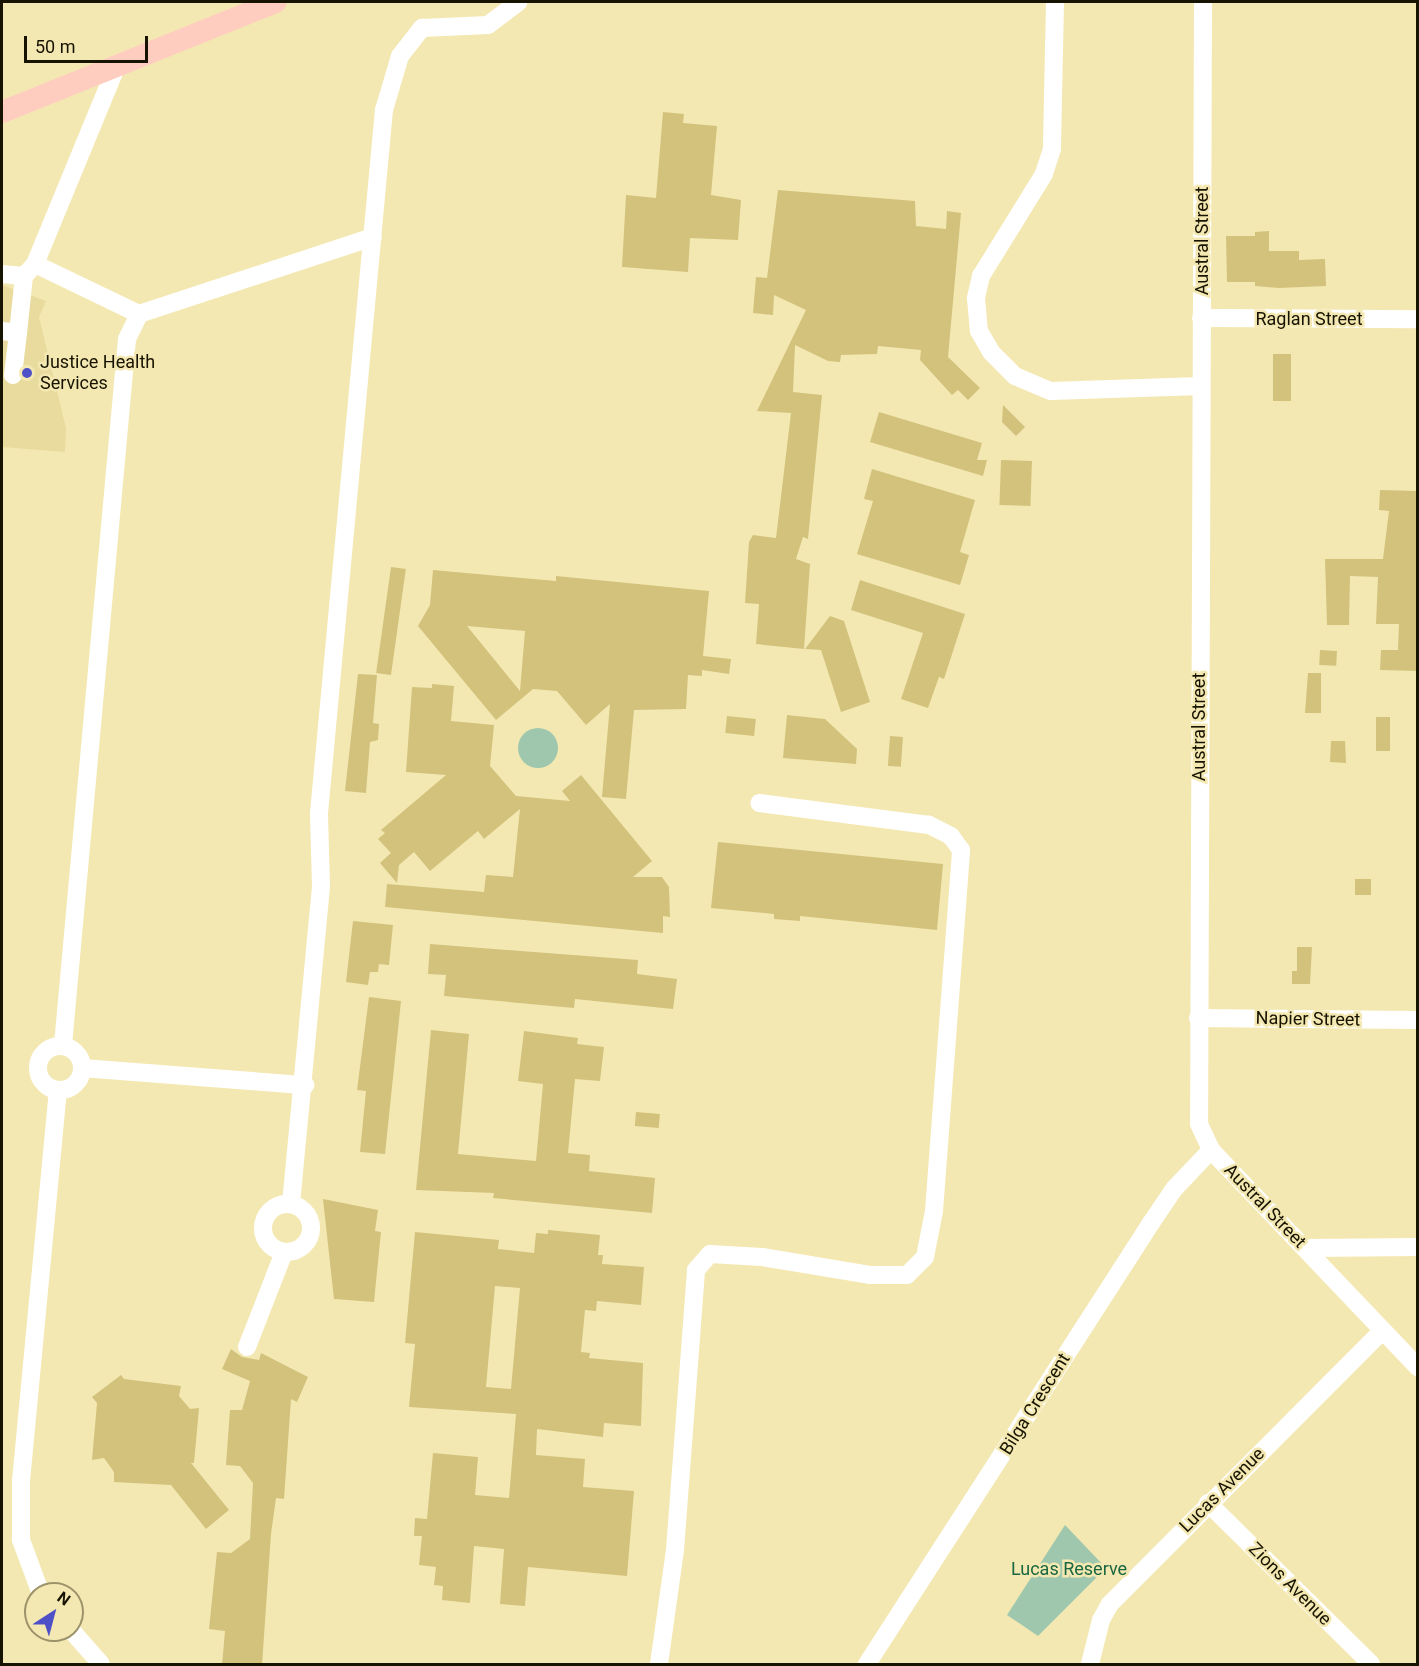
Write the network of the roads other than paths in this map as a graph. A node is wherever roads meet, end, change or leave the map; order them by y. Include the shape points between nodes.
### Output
1 (276, 2) edge
2 (518, 2) edge
3 (1055, 2) edge
4 (1203, 2) edge
5 (117, 64) junction
6 (2, 112) edge
7 (373, 237) junction
8 (29, 270) junction
9 (2, 274) edge
10 (139, 314) junction
11 (1201, 318) junction
12 (1418, 319) edge
13 (10, 332) edge
14 (13, 375) dead end
15 (1201, 386) junction
16 (759, 803) dead end
17 (1198, 1018) junction
18 (1418, 1020) edge
19 (63, 1045) junction
20 (82, 1068) junction
21 (305, 1085) junction
22 (58, 1090) junction
23 (1211, 1150) junction
24 (291, 1204) junction
25 (1418, 1247) edge
26 (1306, 1248) junction
27 (284, 1252) junction
28 (1382, 1331) junction
29 (247, 1347) dead end
30 (1418, 1367) edge
31 (1208, 1503) junction
32 (37, 1582) edge
33 (81, 1642) edge
34 (101, 1665) edge
35 (659, 1665) edge
36 (867, 1665) edge
37 (1090, 1665) edge
38 (1371, 1665) edge

1 - 5 main road
2 - 7 street via 488,25 422,28 400,56 384,110
3 - 15 street via 1052,149 1044,174 981,276 976,298 979,331 991,352 1015,376 1051,391
4 - 11 street, Austral Street
5 - 6 main road
5 - 8 street
7 - 10 street
7 - 21 street via 318,813 321,886
8 - 9 street
8 - 10 street
8 - 13 street
10 - 19 street via 127,339
11 - 12 street, Raglan Street
11 - 15 street, Austral Street
13 - 14 street
15 - 17 street, Austral Street
16 - 35 street via 929,825 951,836 961,850 934,1211 925,1257 907,1275 870,1275 762,1257 710,1254 696,1270 675,1550
17 - 18 street, Napier Street
17 - 23 street, Austral Street via 1199,1124
19 - 20 street via 73,1049
19 - 22 street via 46,1050 37,1065 42,1082
20 - 21 street
20 - 22 street via 78,1082
21 - 24 street
22 - 32 street via 21,1481 21,1540
23 - 26 street, Austral Street
23 - 36 street, Bilga Crescent via 1174,1188 1150,1223
24 - 27 street via 309,1219 310,1236 300,1248
24 - 27 street via 276,1207 263,1224 266,1239
25 - 26 street
26 - 28 street, Austral Street
27 - 29 street
28 - 30 street, Austral Street
28 - 31 street, Lucas Avenue
31 - 37 street, Lucas Avenue via 1110,1604 1101,1620
31 - 38 street, Zions Avenue
33 - 34 street

